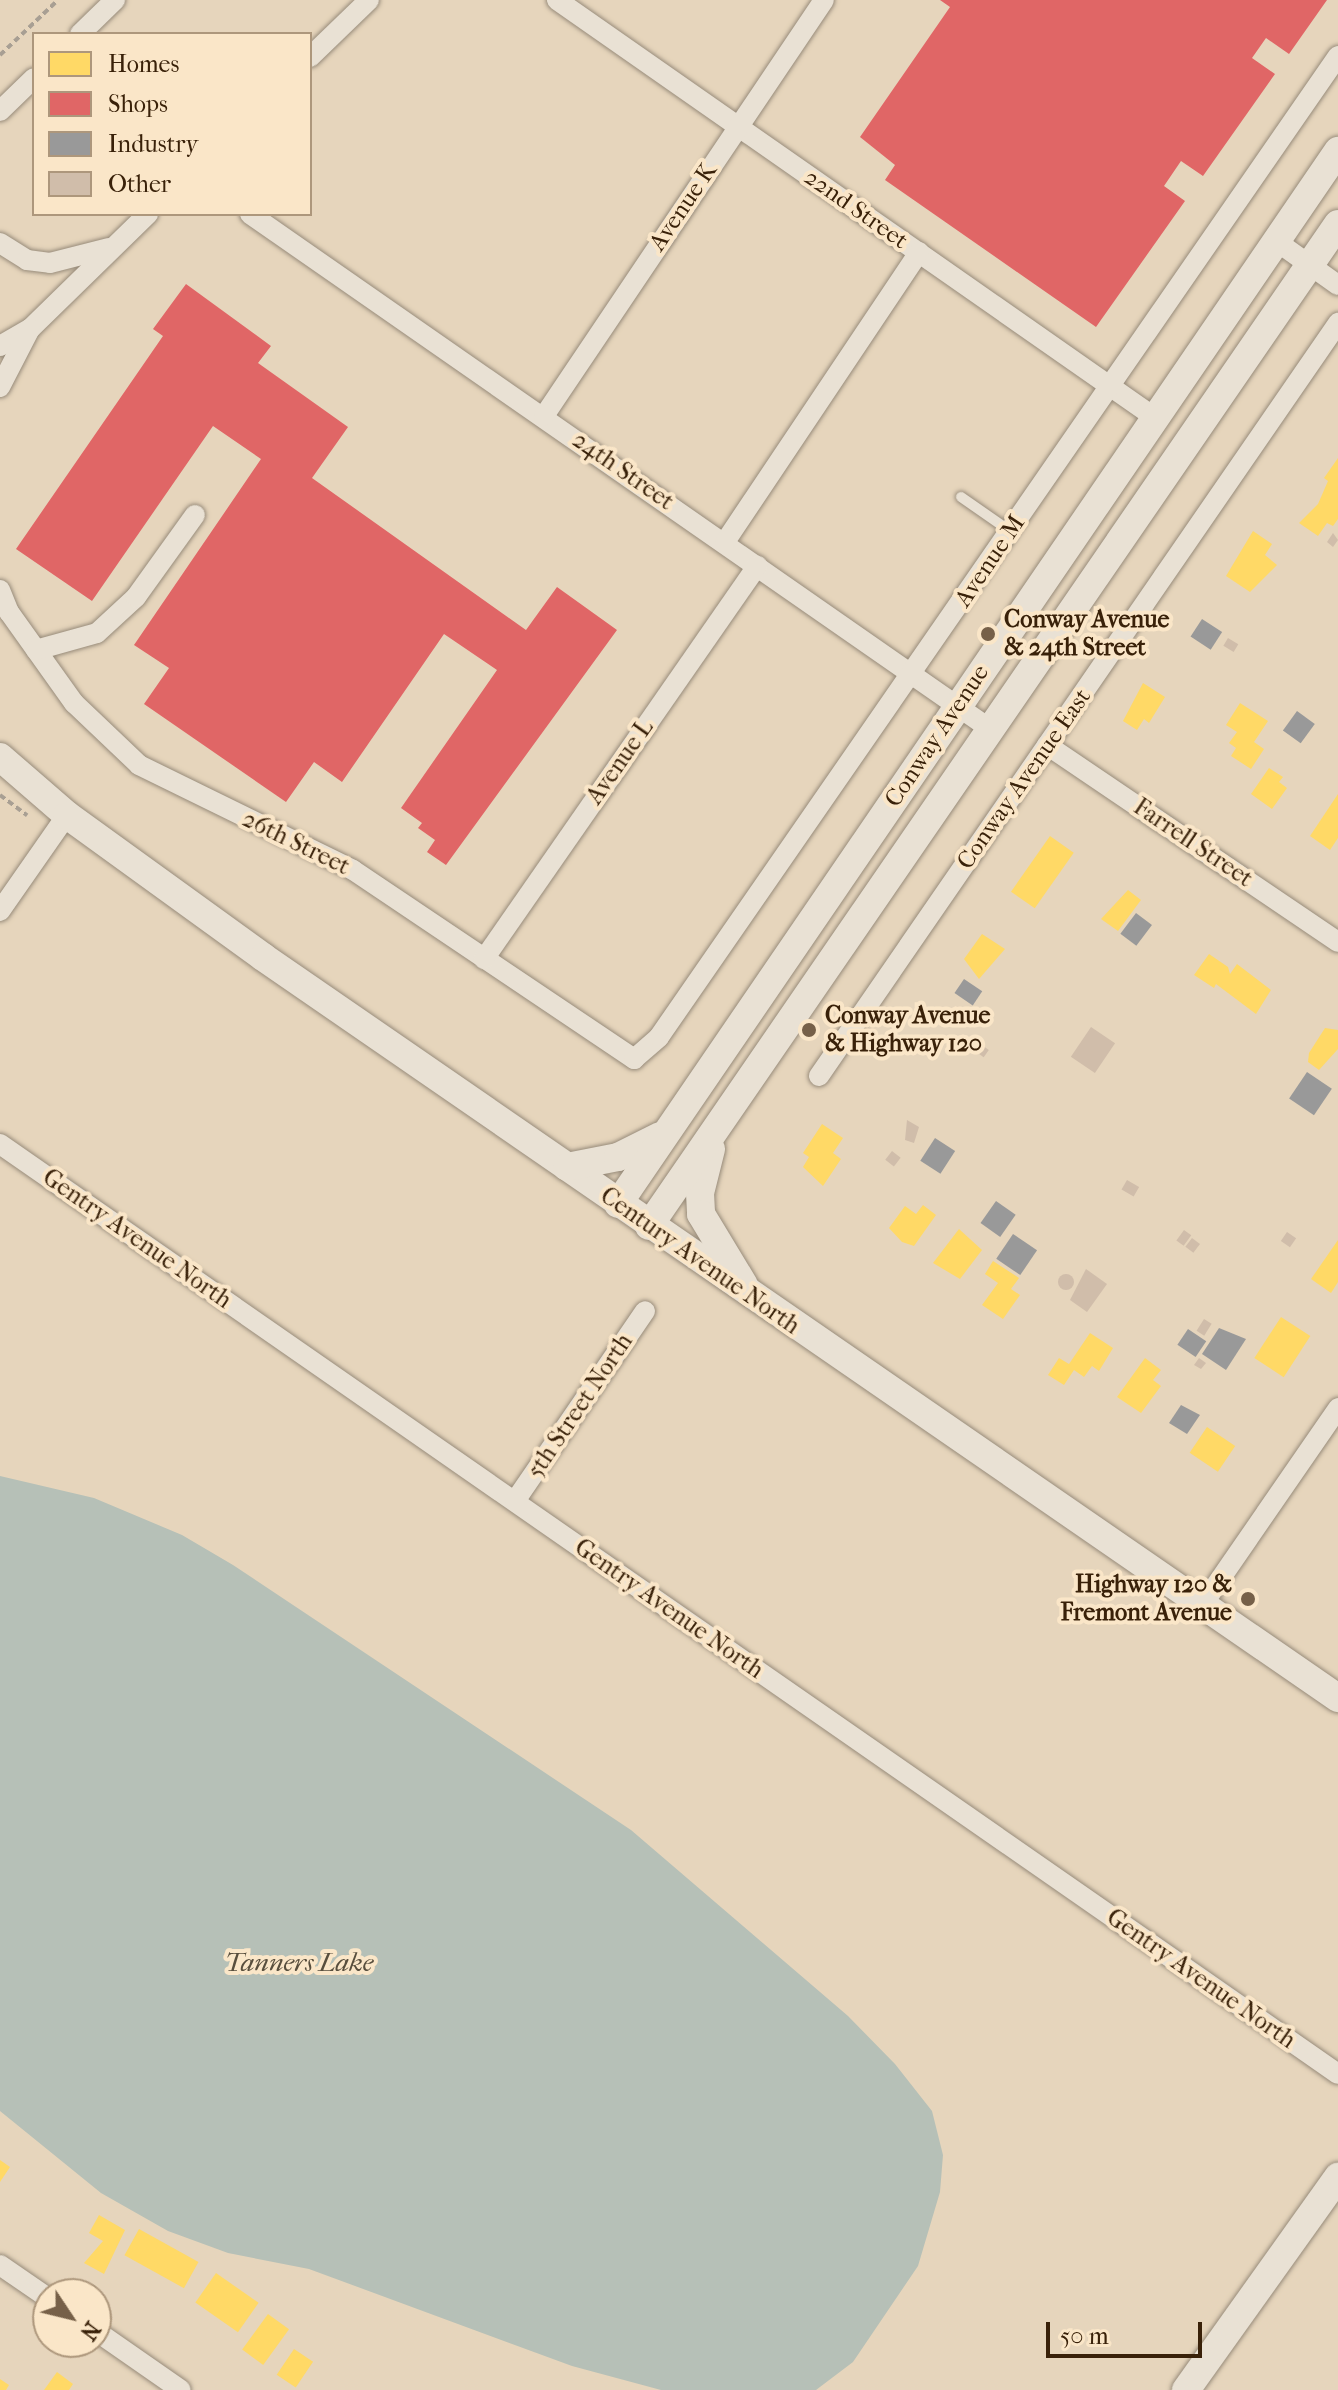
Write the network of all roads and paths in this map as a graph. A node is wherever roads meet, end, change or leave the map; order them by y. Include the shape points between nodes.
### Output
1 (58, 0) edge
2 (115, 0) edge
3 (557, 0) edge
4 (824, 0) edge
5 (365, 2) edge
6 (82, 32) edge
7 (0, 55) edge
8 (312, 55) edge
9 (1338, 56) edge
10 (32, 80) edge
11 (0, 111) edge
12 (737, 125) junction
13 (1338, 151) edge
14 (146, 216) edge
15 (253, 216) edge
16 (1338, 224) edge
17 (1276, 241) junction
18 (0, 243) edge
19 (114, 247) junction
20 (919, 252) junction
21 (1309, 265) junction
22 (1338, 285) edge
23 (1338, 323) edge
24 (30, 329) junction
25 (0, 346) edge
26 (0, 387) edge
27 (1108, 387) junction
28 (544, 416) junction
29 (1154, 417) junction
30 (961, 497) dead end
31 (195, 515) dead end
32 (1010, 531) junction
33 (725, 542) junction
34 (757, 566) junction
35 (0, 590) edge
36 (36, 650) junction
37 (913, 675) junction
38 (957, 706) junction
39 (993, 731) junction
40 (1047, 745) junction
41 (0, 757) edge
42 (0, 780) edge
43 (0, 795) edge
44 (67, 815) junction
45 (35, 820) dead end
46 (0, 911) edge
47 (1338, 942) edge
48 (484, 959) junction
49 (634, 1059) joint
50 (819, 1076) dead end
51 (720, 1124) junction
52 (671, 1128) junction
53 (0, 1144) edge
54 (567, 1167) junction
55 (618, 1204) junction
56 (649, 1226) junction
57 (754, 1299) junction
58 (645, 1311) dead end
59 (1338, 1408) edge
60 (515, 1501) junction
61 (1203, 1604) junction
62 (1338, 1698) edge
63 (1338, 2074) edge
64 (1338, 2177) edge
65 (0, 2265) edge
66 (32, 2287) edge
67 (112, 2342) edge
68 (181, 2390) edge
69 (1186, 2390) edge

1 - 7 path
2 - 6 street
3 - 12 street, 22nd Street
4 - 12 street, Avenue K
5 - 8 street
9 - 27 street, Avenue M
10 - 11 street
12 - 20 street, 22nd Street
12 - 28 street, Avenue K
13 - 17 street, Conway Avenue
14 - 19 street
15 - 28 street, 24th Street
16 - 21 street, Conway Avenue
17 - 21 street
17 - 29 street, Conway Avenue
18 - 19 street via 27,260 50,263
19 - 24 street
20 - 27 street, 22nd Street
20 - 33 street
21 - 22 street
21 - 39 street, Conway Avenue
23 - 40 street, Conway Avenue East
24 - 25 street
24 - 26 street
27 - 29 street, 22nd Street
27 - 32 street, Avenue M
28 - 33 street, 24th Street
29 - 38 street, Conway Avenue
30 - 32 lane
31 - 36 street via 136,597 97,633
32 - 37 street, Avenue M
33 - 34 street, 24th Street
34 - 37 street, 24th Street
34 - 48 street, Avenue L
35 - 36 street, 26th Street
36 - 48 street, 26th Street via 74,703 139,765 353,870
37 - 38 street, 24th Street
37 - 49 street, Avenue M via 659,1037
38 - 39 street, 24th Street
38 - 52 street, Conway Avenue
39 - 51 street, Conway Avenue
40 - 47 street, Farrell Street
40 - 50 street, Conway Avenue East
41 - 44 street, Century Avenue North
42 - 44 street, Century Avenue North
43 - 45 path
44 - 46 street
44 - 54 street, Century Avenue North
48 - 49 street, 26th Street
51 - 56 street, Conway Avenue
51 - 57 street via 702,1179 701,1214
52 - 54 street via 618,1157
52 - 55 street, Conway Avenue
53 - 60 street, Gentry Avenue North
54 - 55 street, Century Avenue North
55 - 56 street, Century Avenue North
56 - 57 street, Century Avenue North
57 - 61 street, Century Avenue North
58 - 60 street, 5th Street North
59 - 61 street
60 - 63 street, Gentry Avenue North
61 - 62 street, Century Avenue North
64 - 69 street
65 - 66 street
67 - 68 street

